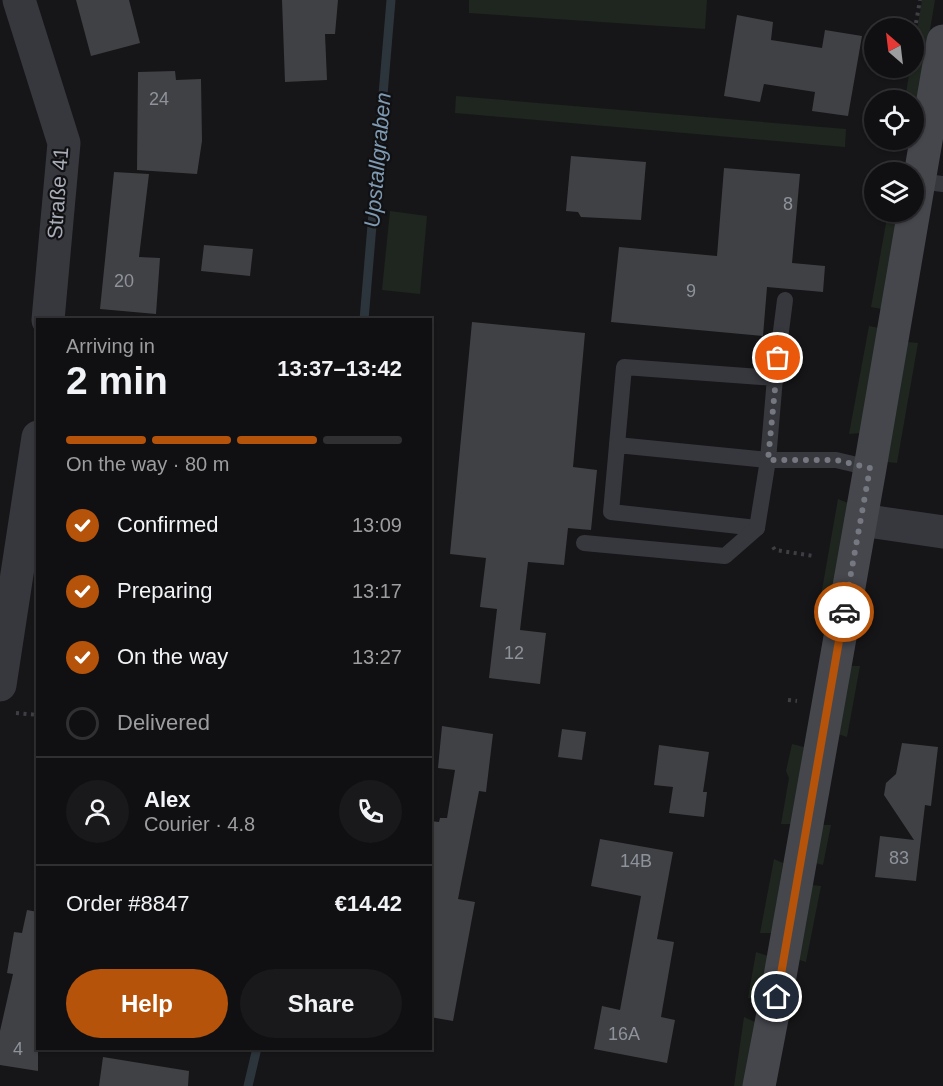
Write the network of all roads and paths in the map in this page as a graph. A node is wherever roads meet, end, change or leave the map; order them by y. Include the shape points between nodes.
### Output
1 (19, 0) edge
2 (920, 0) edge
3 (929, 34) edge
4 (931, 183) edge
5 (785, 300) dead end
6 (48, 318) edge
7 (775, 378) junction
8 (616, 445) junction
9 (36, 450) edge
10 (768, 460) junction
11 (870, 468) junction
12 (861, 520) junction
13 (757, 528) junction
14 (943, 532) edge
15 (584, 543) dead end
16 (775, 550) dead end
17 (814, 556) dead end
18 (0, 685) edge
19 (759, 1086) edge

1 - 6 street, Straße 41 via 64,143
2 - 3 path
3 - 4 main road
4 - 11 main road
5 - 7 lane
7 - 8 lane via 624,367
7 - 10 lane
8 - 10 lane
8 - 13 lane via 610,512
9 - 18 street
10 - 11 lane via 836,460
10 - 13 lane
11 - 12 main road
12 - 14 street
12 - 19 main road
13 - 15 lane via 725,556
16 - 17 path

